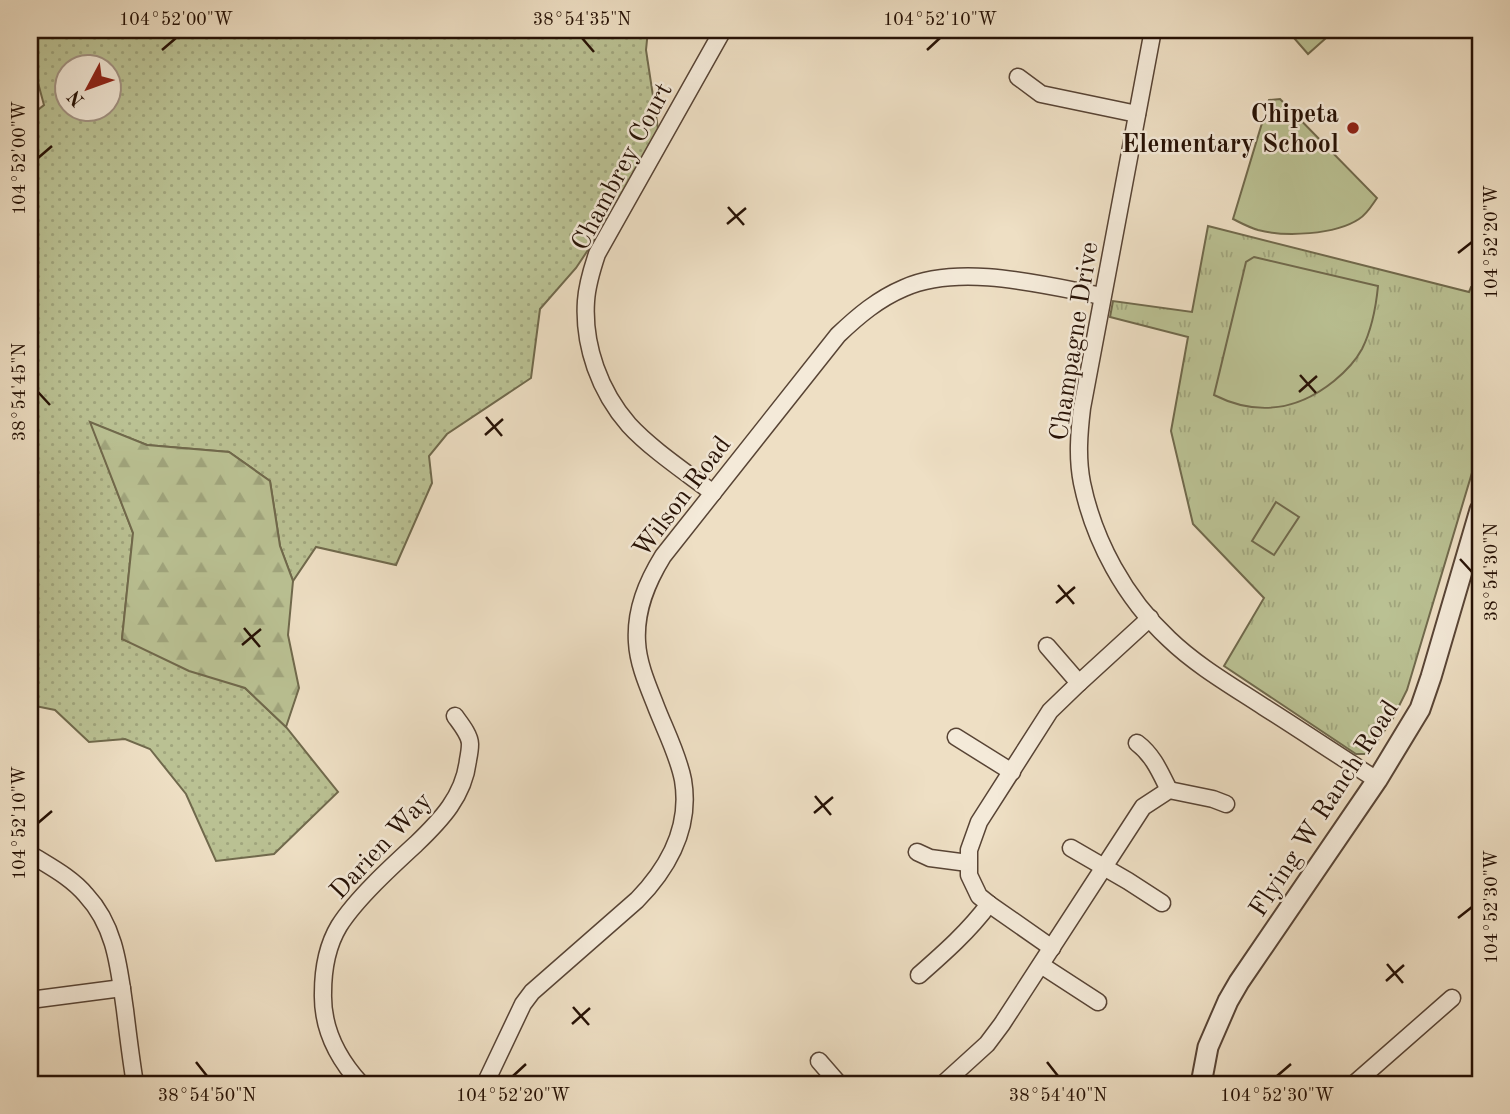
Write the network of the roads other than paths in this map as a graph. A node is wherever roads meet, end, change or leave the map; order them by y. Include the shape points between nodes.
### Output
1 (723, 30) edge
2 (1153, 30) edge
3 (1018, 77) dead end
4 (1137, 114) junction
5 (1102, 296) junction
6 (713, 493) junction
7 (1480, 510) edge
8 (1150, 618) junction
9 (1047, 646) dead end
10 (1079, 683) junction
11 (455, 716) dead end
12 (956, 737) dead end
13 (1137, 743) dead end
14 (1012, 772) junction
15 (1377, 780) junction
16 (1168, 790) junction
17 (1226, 804) dead end
18 (1071, 848) dead end
19 (917, 852) dead end
20 (30, 854) edge
21 (968, 863) junction
22 (1103, 867) junction
23 (1162, 903) dead end
24 (989, 904) junction
25 (1052, 948) junction
26 (1041, 965) junction
27 (919, 975) dead end
28 (122, 988) junction
29 (1452, 998) dead end
30 (30, 1000) edge
31 (1098, 1002) dead end
32 (819, 1061) dead end
33 (135, 1084) edge
34 (361, 1084) edge
35 (485, 1084) edge
36 (839, 1084) edge
37 (943, 1084) edge
38 (1201, 1084) edge
39 (1354, 1084) edge

1 - 6 street, Chambrey Court via 597,254 586,301 589,347 617,409 643,439
2 - 4 street, Champagne Drive
3 - 4 street via 1041,94
4 - 5 street, Champagne Drive
5 - 6 street, Wilson Road via 968,277 925,282 886,297 838,335
5 - 8 street, Champagne Drive via 1079,435 1082,481 1105,551 1133,599
6 - 35 street, Wilson Road via 651,575 638,624 645,678 683,778 681,831 653,884 532,992
7 - 15 street, Flying W Ranch Road via 1420,709
8 - 10 street
8 - 15 street, Champagne Drive via 1212,673
9 - 10 street
10 - 14 street via 1050,711
11 - 34 street, Darien Way via 470,741 467,768 454,802 349,913 328,952 323,975 326,1024 341,1059
12 - 14 street
13 - 16 street via 1152,758
14 - 21 street via 979,822
15 - 38 street, Flying W Ranch Road via 1228,1001 1208,1047
16 - 17 street
16 - 22 street via 1143,807
18 - 22 street
19 - 21 street
20 - 28 street via 68,878 98,909 115,948
21 - 24 street via 974,888
22 - 23 street
22 - 25 street
24 - 25 street
24 - 27 street via 954,945
25 - 26 street
26 - 31 street
26 - 37 street via 987,1044
28 - 30 street
28 - 33 street
29 - 39 street
32 - 36 street

